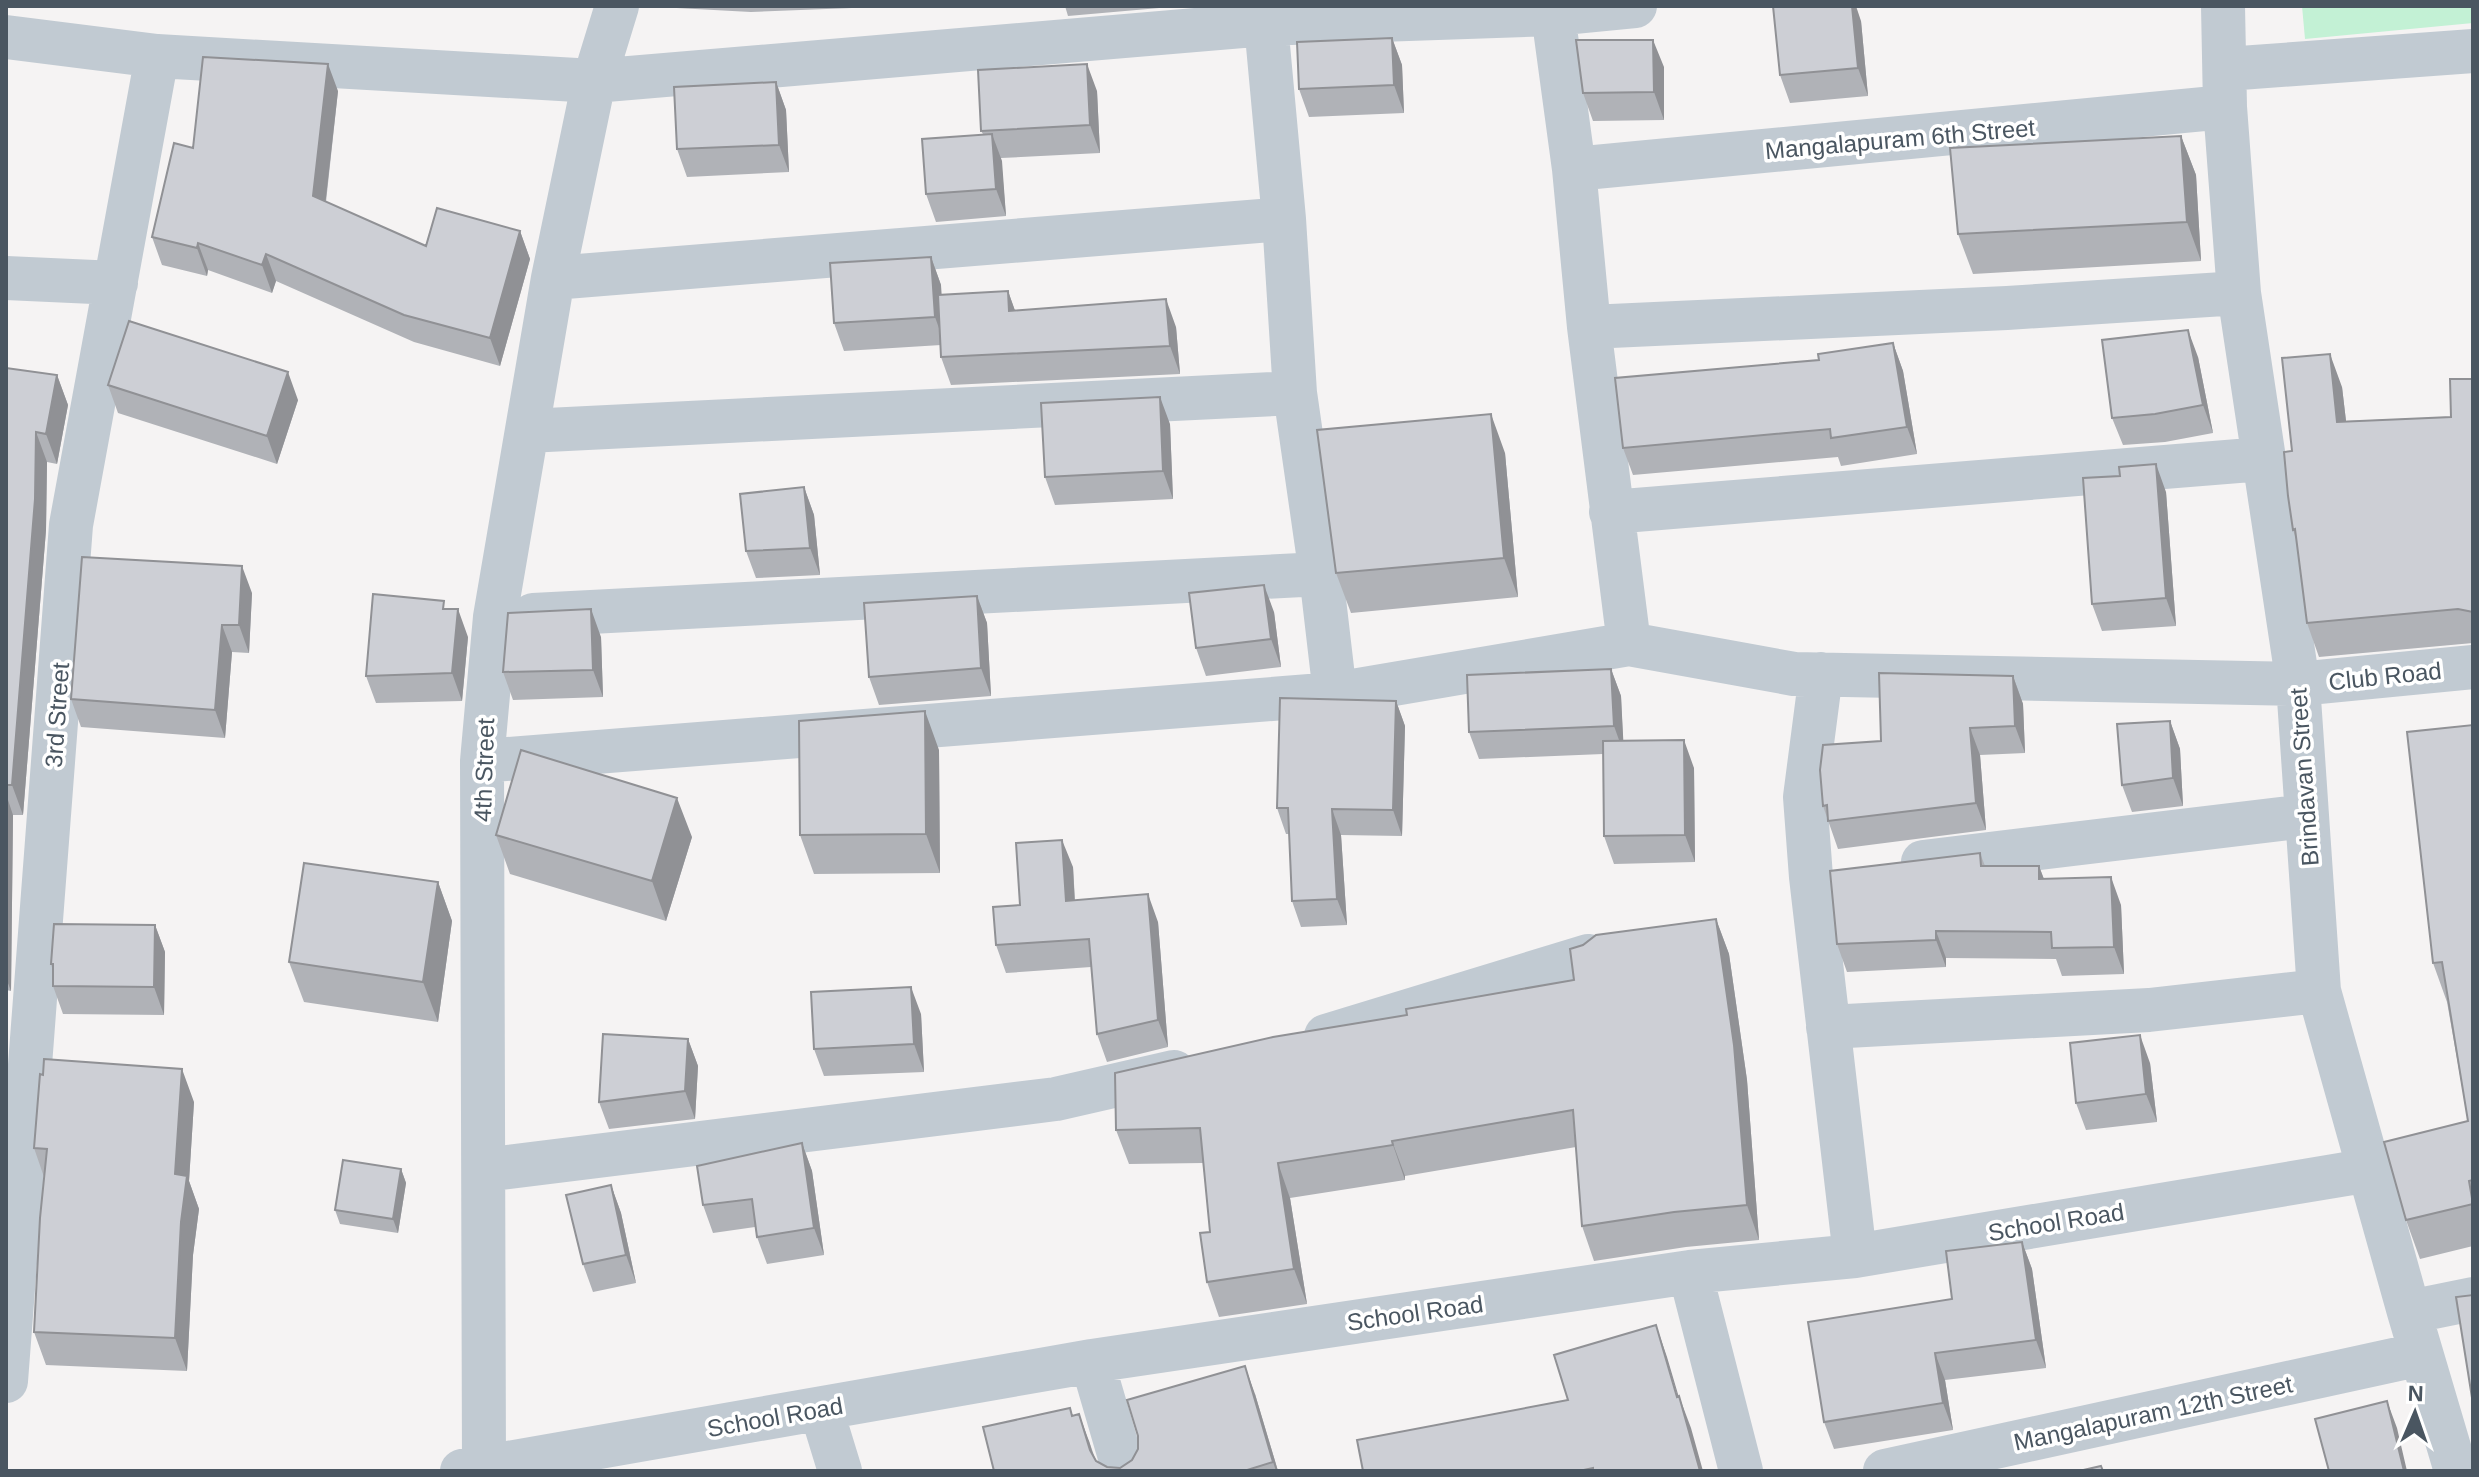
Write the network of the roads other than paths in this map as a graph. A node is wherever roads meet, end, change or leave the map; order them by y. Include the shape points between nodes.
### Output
1 (617, 6) edge
2 (1635, 6) edge
3 (2223, 6) edge
4 (1374, 13) edge
5 (1553, 14) junction
6 (1266, 24) junction
7 (25, 27) edge
8 (2473, 51) edge
9 (157, 56) junction
10 (594, 81) junction
11 (2225, 88) junction
12 (1574, 169) junction
13 (1284, 219) junction
14 (6, 278) edge
15 (553, 278) junction
16 (116, 283) junction
17 (2239, 293) junction
18 (1589, 327) junction
19 (1295, 393) junction
20 (527, 431) junction
21 (2263, 459) junction
22 (1611, 512) junction
23 (1321, 574) junction
24 (495, 617) junction
25 (1629, 644) junction
26 (2473, 667) edge
27 (1821, 674) junction
28 (2298, 684) junction
29 (1335, 694) junction
30 (482, 761) junction
31 (2306, 816) junction
32 (1811, 877) junction
33 (1588, 956) edge
34 (2319, 991) junction
35 (1828, 1027) junction
36 (1286, 1046) edge
37 (1209, 1064) edge
38 (484, 1170) junction
39 (2370, 1170) junction
40 (1855, 1256) junction
41 (1690, 1272) junction
42 (2473, 1299) edge
43 (2409, 1312) junction
44 (2421, 1354) junction
45 (1092, 1361) junction
46 (6, 1381) edge
47 (821, 1409) junction
48 (552, 1464) edge
49 (473, 1470) edge
50 (840, 1471) edge
51 (1124, 1471) edge
52 (1741, 1471) edge
53 (1885, 1471) edge
54 (2456, 1471) edge

1 - 10 street, 4th Street
2 - 5 street
3 - 11 street, Brindavan Street
4 - 5 street
4 - 6 street
5 - 12 street
6 - 10 street
6 - 13 street
7 - 9 street
8 - 11 street, Mangalapuram 6th Street
9 - 10 street
9 - 16 street, 3rd Street
10 - 15 street, 4th Street
11 - 12 street, Mangalapuram 6th Street
11 - 17 street, Brindavan Street
12 - 18 street
13 - 15 street
13 - 19 street
14 - 16 street
15 - 20 street, 4th Street
16 - 46 street, 3rd Street via 71,525
17 - 18 street
17 - 21 street, Brindavan Street
18 - 22 street
19 - 20 street
19 - 23 street
20 - 24 street, 4th Street
21 - 22 street
21 - 28 street, Brindavan Street
22 - 25 street
23 - 24 street
23 - 29 street
24 - 30 street, 4th Street
25 - 27 street, Club Road via 1794,674
25 - 29 street, Club Road
26 - 28 street, Club Road
27 - 28 street, Club Road
27 - 32 street via 1805,797
28 - 31 street, Brindavan Street
29 - 30 street, Club Road
30 - 38 street, 4th Street
31 - 32 street
31 - 34 street, Brindavan Street
32 - 35 street
33 - 36 street
34 - 35 street via 2149,1010
34 - 39 street, Brindavan Street
35 - 40 street
37 - 38 street via 1056,1099
38 - 49 street, 4th Street
39 - 40 street, School Road
39 - 43 street, Brindavan Street
40 - 41 street, School Road
41 - 45 street, School Road
41 - 52 street
42 - 43 street
43 - 44 street, Brindavan Street
44 - 53 street, Mangalapuram 12th Street
44 - 54 street, Brindavan Street
45 - 47 street, School Road
45 - 51 street
47 - 48 street, School Road
47 - 50 street
48 - 49 street, School Road

